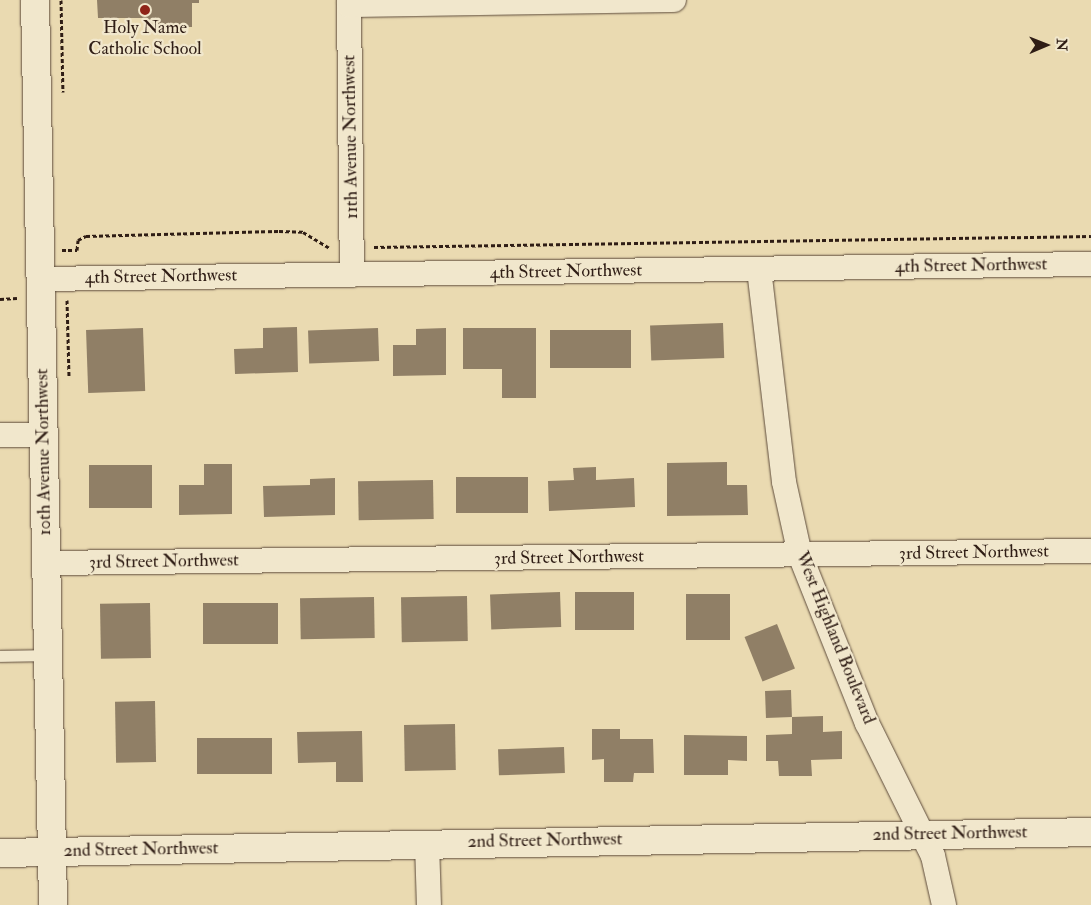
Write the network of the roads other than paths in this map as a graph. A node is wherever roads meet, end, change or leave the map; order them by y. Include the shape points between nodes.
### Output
1 (35, 0) edge
2 (674, 0) edge
3 (349, 2) edge
4 (1091, 264) edge
5 (759, 269) junction
6 (352, 274) junction
7 (41, 279) junction
8 (44, 435) junction
9 (0, 436) edge
10 (1091, 551) edge
11 (800, 555) junction
12 (46, 563) junction
13 (48, 655) junction
14 (0, 656) edge
15 (1091, 832) edge
16 (922, 835) junction
17 (427, 844) junction
18 (52, 852) junction
19 (0, 853) edge
20 (53, 905) edge
21 (428, 905) edge
22 (944, 905) edge

1 - 7 street, 10th Avenue Northwest
2 - 3 street
3 - 6 street, 11th Avenue Northwest
4 - 5 street, 4th Street Northwest
5 - 6 street, 4th Street Northwest
5 - 11 street, West Highland Boulevard via 784,482
6 - 7 street, 4th Street Northwest
7 - 8 street, 10th Avenue Northwest
8 - 9 street
8 - 12 street, 10th Avenue Northwest
10 - 11 street, 3rd Street Northwest
11 - 12 street, 3rd Street Northwest
11 - 16 street, West Highland Boulevard via 867,723
12 - 13 street, 10th Avenue Northwest
13 - 14 lane
13 - 18 street, 10th Avenue Northwest
15 - 16 street, 2nd Street Northwest
16 - 17 street, 2nd Street Northwest
16 - 22 street, West Highland Boulevard via 933,856
17 - 18 street, 2nd Street Northwest
17 - 21 street
18 - 19 street, 2nd Street Northwest
18 - 20 street, 10th Avenue Northwest

